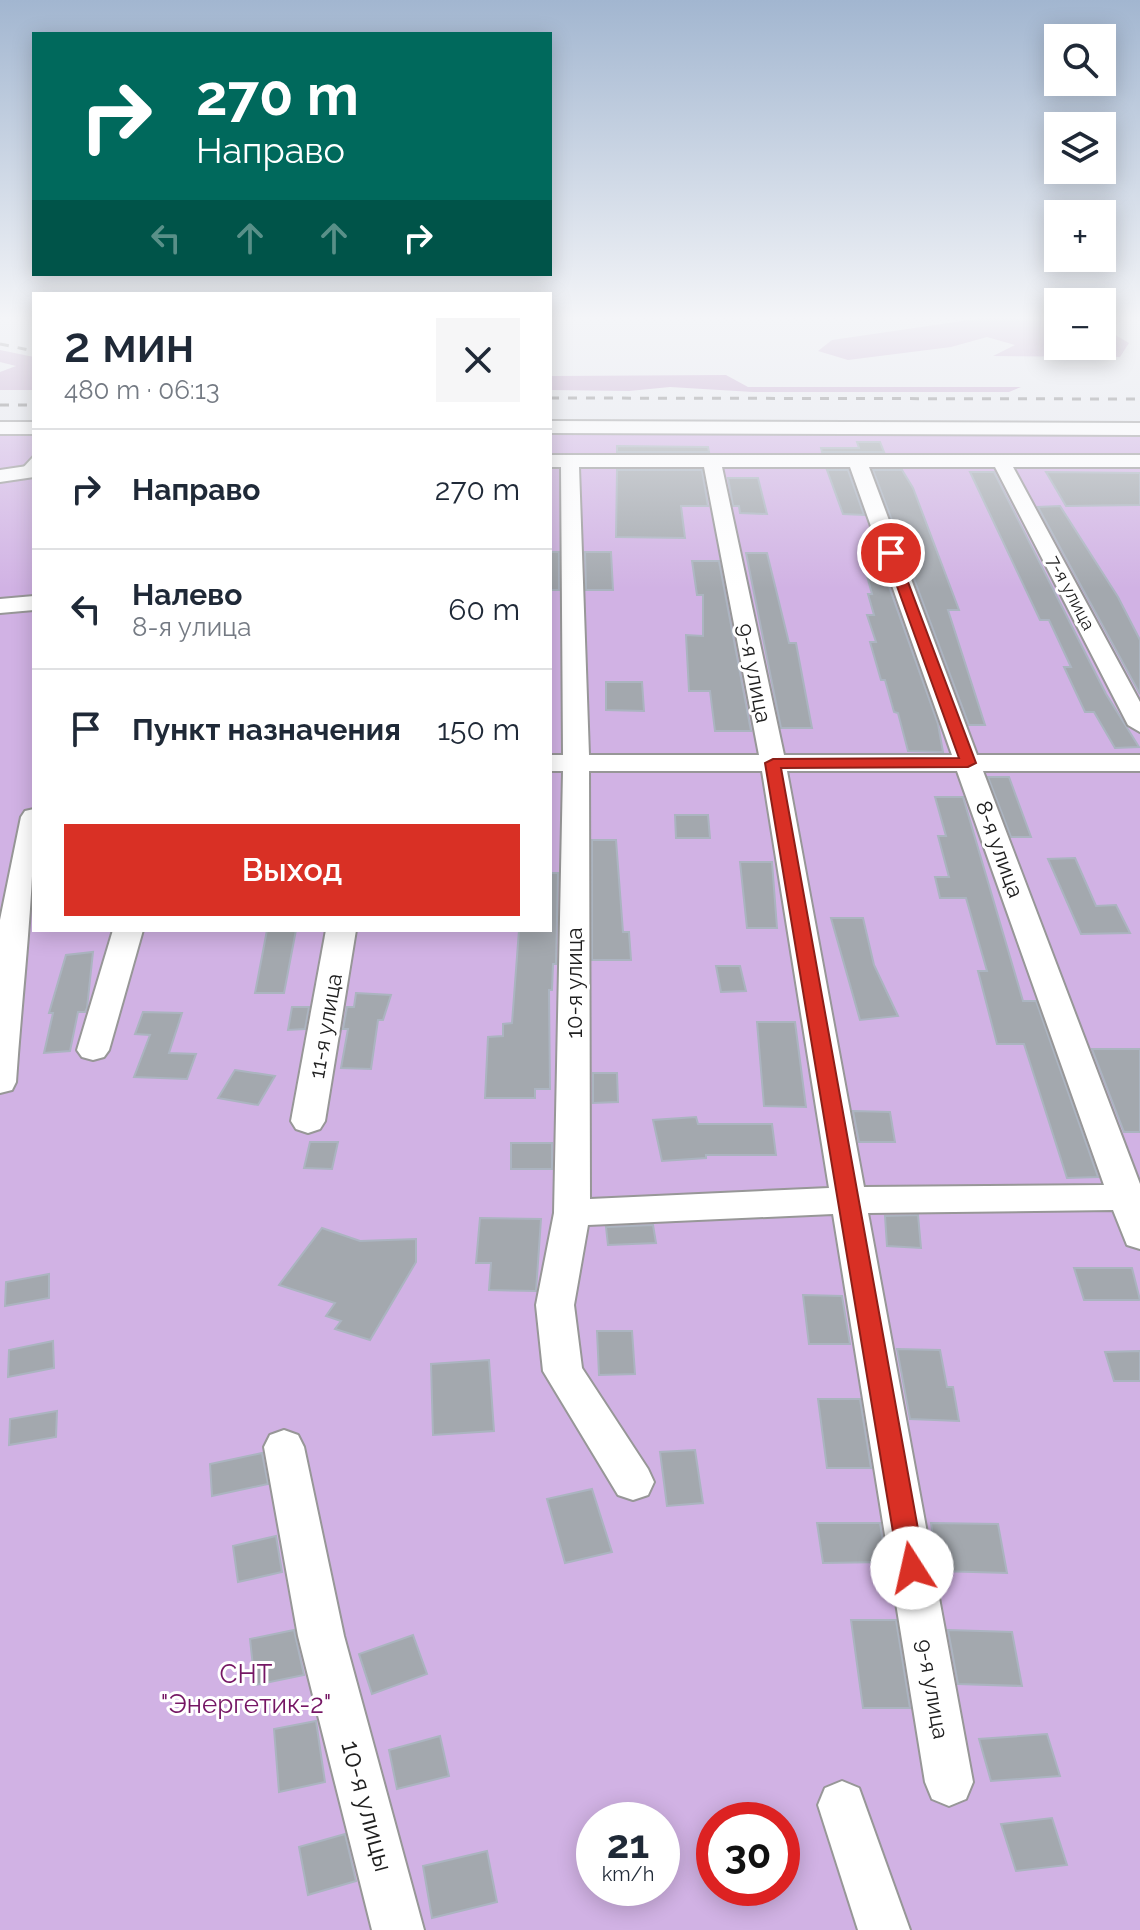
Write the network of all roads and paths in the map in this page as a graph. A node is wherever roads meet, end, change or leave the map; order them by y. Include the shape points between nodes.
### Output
1 (552, 427) edge
2 (0, 428) edge
3 (32, 428) edge
4 (1134, 429) edge
5 (560, 461) edge
6 (1001, 461) junction
7 (712, 462) junction
8 (858, 463) junction
9 (1139, 463) edge
10 (30, 468) edge
11 (0, 476) edge
12 (32, 603) edge
13 (0, 606) edge
14 (1140, 725) edge
15 (563, 763) edge
16 (773, 763) junction
17 (968, 763) junction
18 (1140, 763) edge
19 (32, 828) edge
20 (127, 932) edge
21 (341, 932) edge
22 (93, 1050) dead end
23 (0, 1082) edge
24 (308, 1121) dead end
25 (1133, 1197) edge
26 (849, 1200) junction
27 (572, 1213) junction
28 (1140, 1236) edge
29 (284, 1447) dead end
30 (633, 1482) dead end
31 (949, 1782) dead end
32 (842, 1805) dead end
33 (398, 1930) edge
34 (884, 1930) edge

1 - 4 street
2 - 3 street
4 - 9 street
5 - 7 street
5 - 15 street, 10-я улица
6 - 8 street
6 - 9 street
6 - 14 street, 7-я улица
7 - 8 street
7 - 16 street, 9-я улица
8 - 17 street, 8-я улица
10 - 11 street
12 - 13 street
15 - 16 street
15 - 27 street, 10-я улица
16 - 17 street
16 - 26 street, 9-я улица
17 - 18 street
17 - 25 street, 8-я улица
19 - 23 street via 11,938
20 - 22 street
21 - 24 street, 11-я улица
25 - 26 street
25 - 28 street, 8-я улица
26 - 27 street
26 - 31 street, 9-я улица
27 - 30 street, 10-я улица via 555,1305 563,1371
29 - 33 street, 10-я улицы via 321,1636
32 - 34 street

